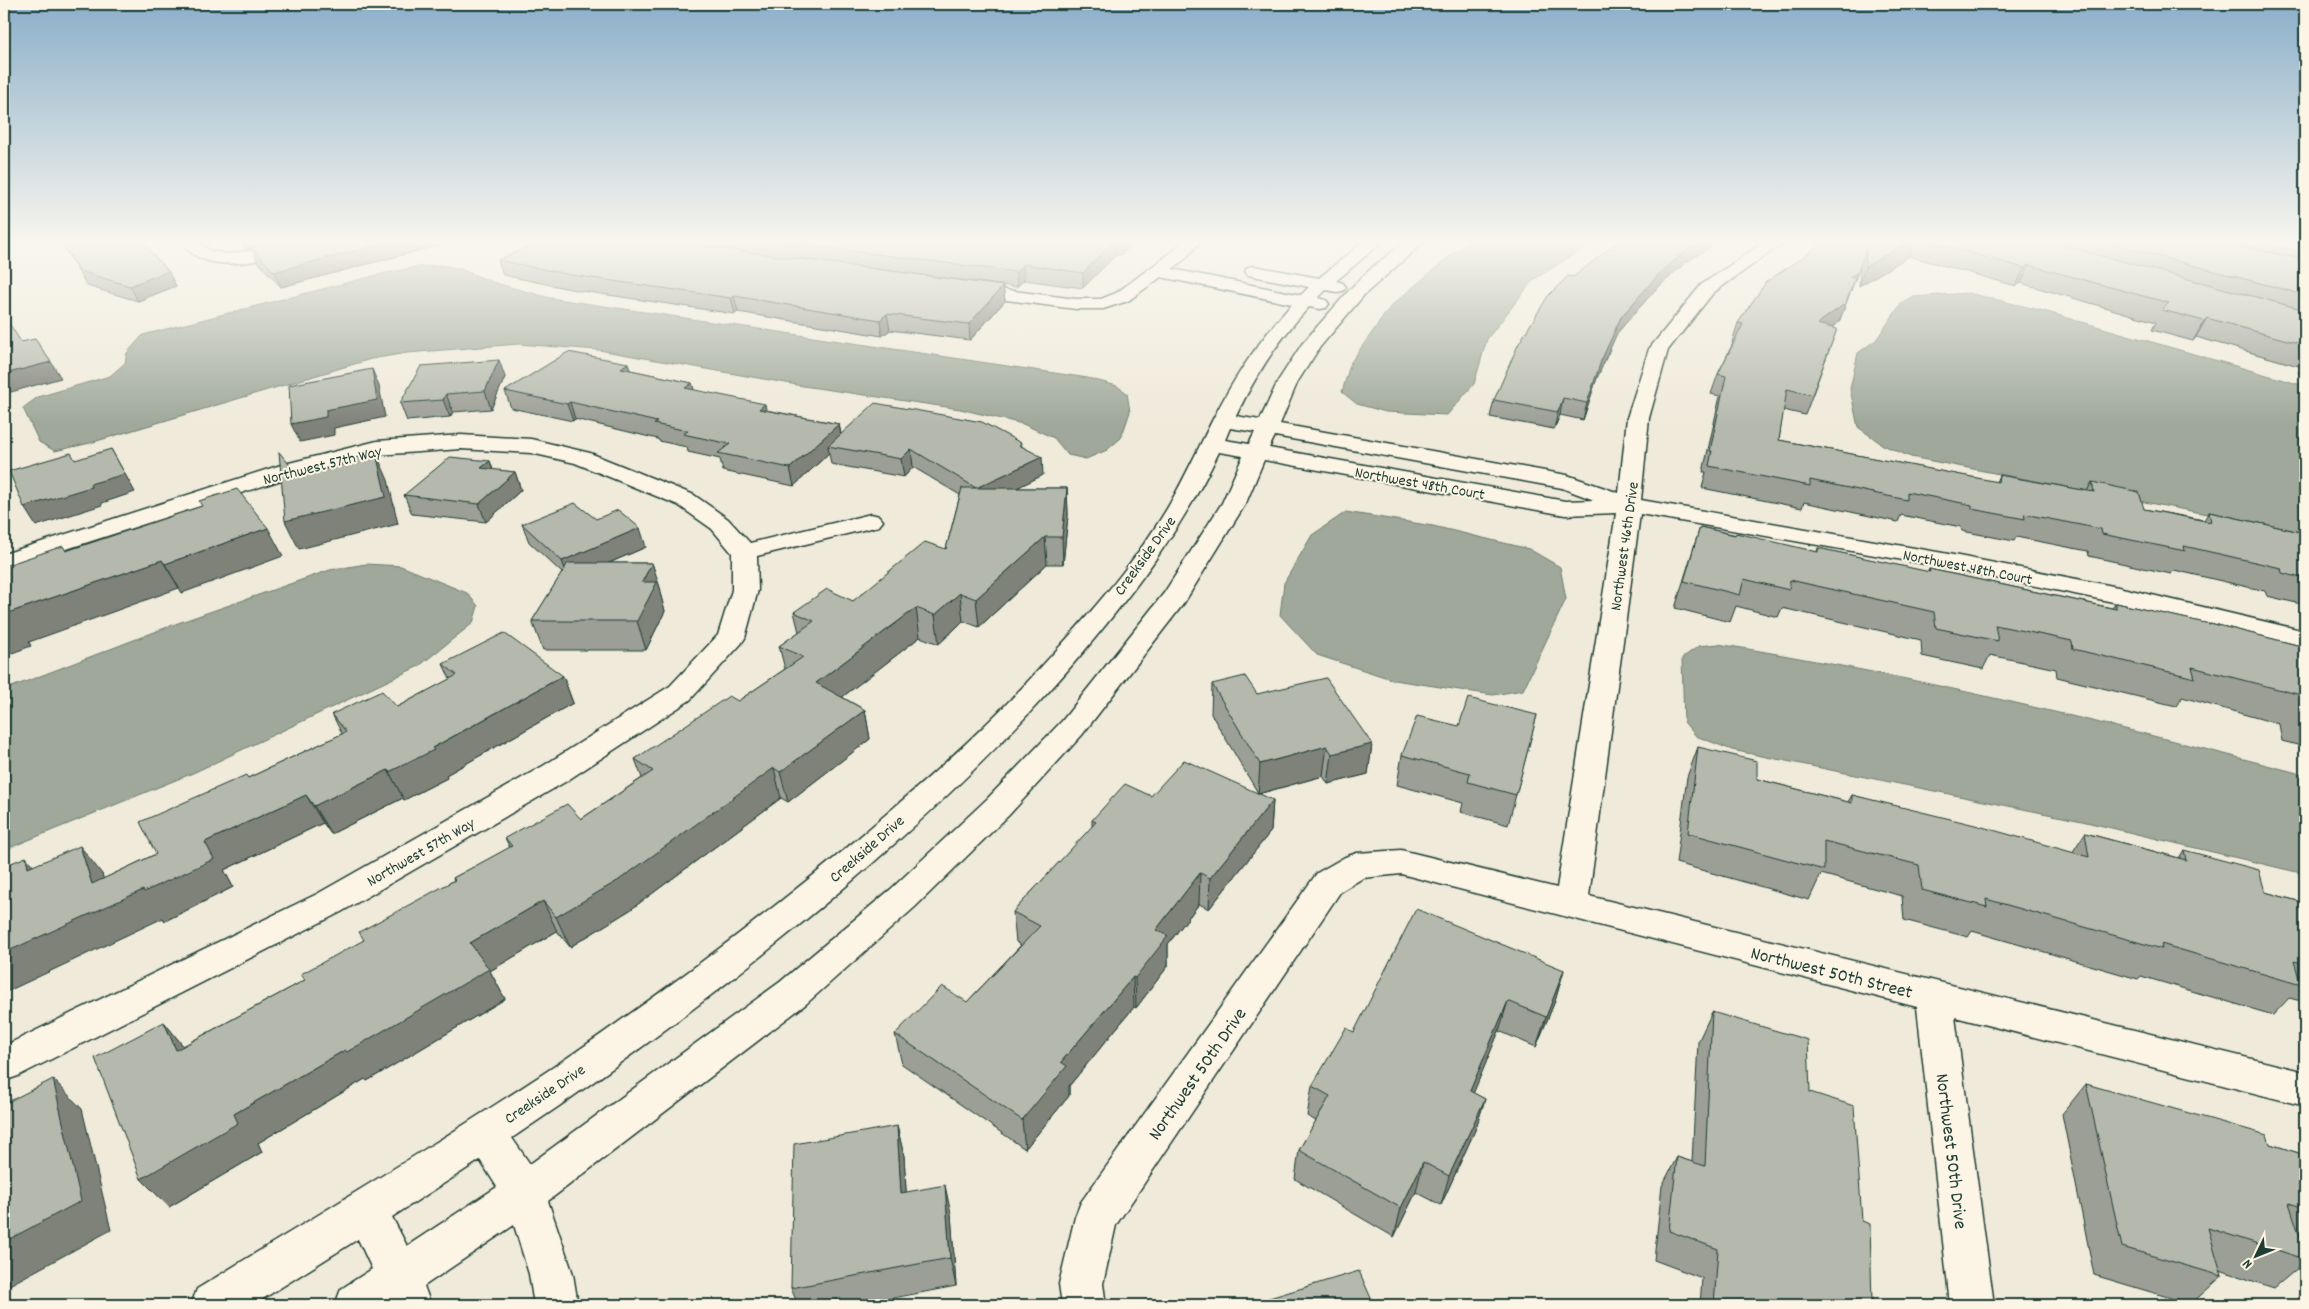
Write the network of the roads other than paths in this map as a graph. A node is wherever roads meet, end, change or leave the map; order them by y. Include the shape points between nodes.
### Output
1 (1069, 303) edge
2 (1105, 303) edge
3 (1304, 303) edge
4 (1347, 303) edge
5 (1696, 303) edge
6 (1217, 432) junction
7 (1261, 441) junction
8 (1629, 505) junction
9 (871, 521) dead end
10 (744, 552) junction
11 (4, 562) edge
12 (2305, 639) edge
13 (1357, 866) joint
14 (1571, 904) junction
15 (1934, 997) junction
16 (4, 1064) edge
17 (2305, 1089) edge
18 (485, 1133) junction
19 (525, 1193) junction
20 (366, 1210) junction
21 (404, 1291) edge
22 (213, 1305) edge
23 (356, 1305) edge
24 (556, 1305) edge
25 (1084, 1305) edge
26 (1972, 1305) edge

1 - 2 street
3 - 6 street, Creekside Drive via 1264,348
4 - 7 street via 1312,344 1288,381
5 - 8 street, Northwest 46th Drive via 1658,349 1638,418
6 - 7 street, Northwest 48th Court
6 - 18 street, Creekside Drive via 1191,486 1138,569 1041,685 948,777 854,862 730,959 629,1036
7 - 8 street, Northwest 48th Court via 1565,508
7 - 19 street via 1234,503 1175,597 1072,728 998,807 903,898 792,992
8 - 12 street, Northwest 48th Court via 1953,562 2118,595
8 - 14 street, Northwest 46th Drive
9 - 10 street
10 - 11 street, Northwest 57th Way via 720,524 686,500 582,458 531,446 461,442 377,448 289,470
10 - 16 street, Northwest 57th Way via 745,590 731,638 680,693 554,774 329,903
13 - 14 street, Northwest 50th Street via 1401,862
13 - 25 street, Northwest 50th Drive via 1329,882 1096,1217 1081,1284
14 - 15 street, Northwest 50th Street
15 - 17 street, Northwest 50th Street
15 - 26 street, Northwest 50th Drive
18 - 19 street
18 - 20 street, Creekside Drive
19 - 21 street
19 - 24 street via 551,1274
20 - 21 street
20 - 22 street, Creekside Drive
21 - 23 street

